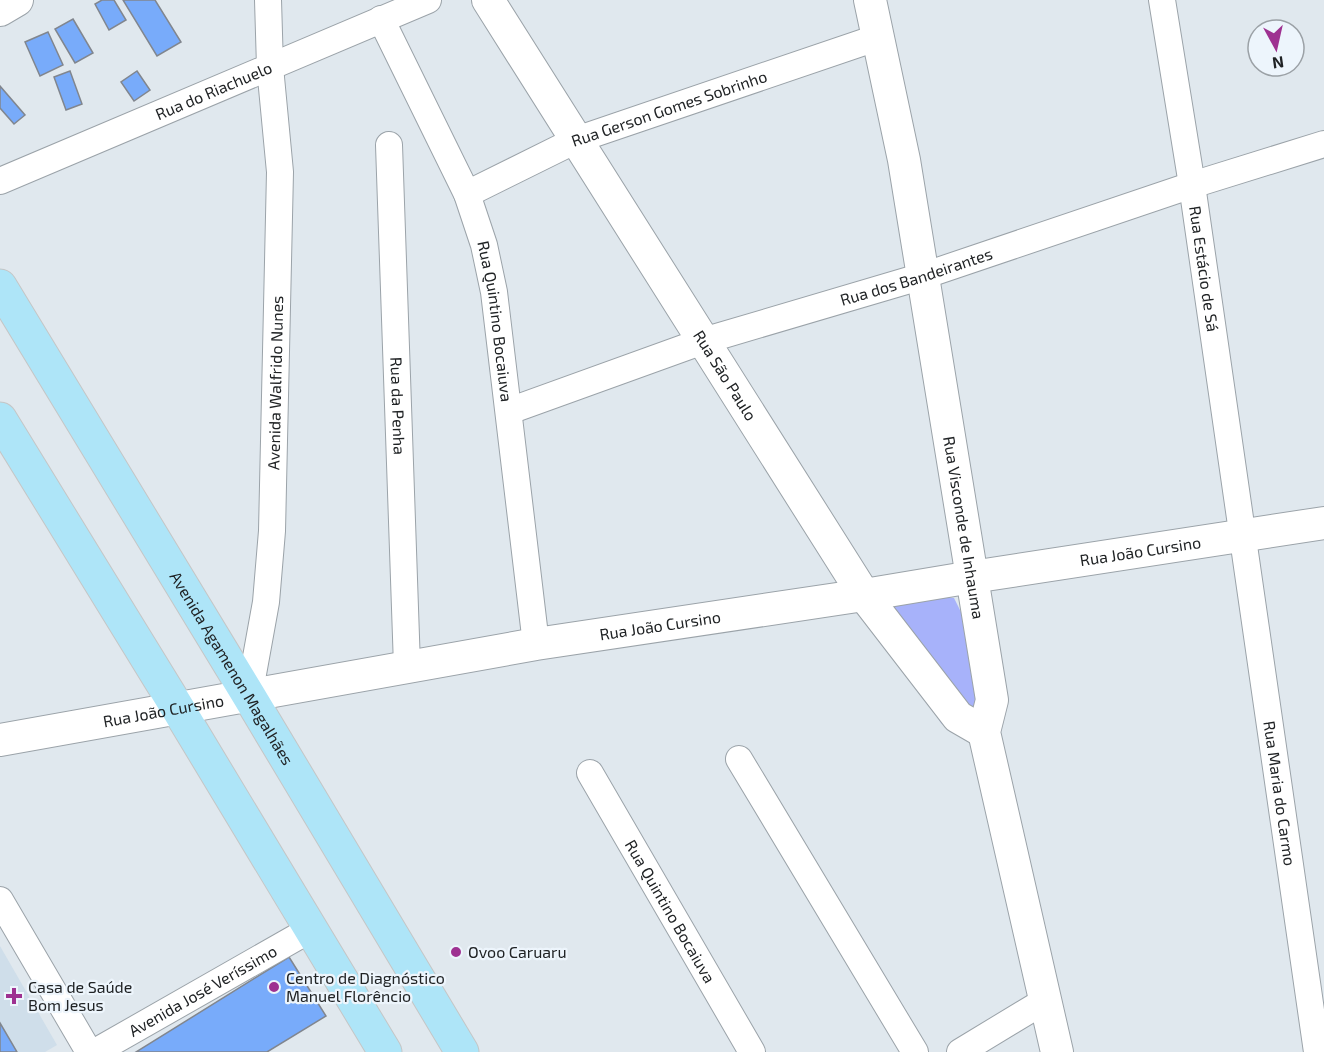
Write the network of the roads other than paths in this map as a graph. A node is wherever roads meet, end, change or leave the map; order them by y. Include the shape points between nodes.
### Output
1 (17, 0) edge
2 (268, 0) edge
3 (428, 0) edge
4 (488, 0) edge
5 (870, 0) edge
6 (1162, 0) edge
7 (0, 10) edge
8 (381, 19) junction
9 (879, 37) junction
10 (270, 67) junction
11 (576, 140) junction
12 (1324, 144) edge
13 (389, 145) dead end
14 (0, 181) edge
15 (1192, 185) junction
16 (466, 194) junction
17 (923, 276) junction
18 (0, 286) edge
19 (703, 341) junction
20 (509, 411) junction
21 (0, 419) edge
22 (1324, 523) edge
23 (1243, 536) junction
24 (972, 577) junction
25 (864, 596) junction
26 (536, 644) junction
27 (407, 666) junction
28 (249, 696) junction
29 (177, 707) junction
30 (984, 732) junction
31 (0, 740) edge
32 (739, 759) dead end
33 (590, 773) dead end
34 (0, 900) edge
35 (311, 929) junction
36 (1046, 1000) junction
37 (89, 1052) edge
38 (95, 1052) edge
39 (385, 1052) edge
40 (462, 1052) edge
41 (752, 1052) edge
42 (915, 1052) edge
43 (960, 1052) edge
44 (1057, 1052) edge
45 (1317, 1052) edge

1 - 7 street
2 - 10 street, Avenida Walfrido Nunes
3 - 8 street, Rua do Riachuelo
4 - 11 street, Rua São Paulo
5 - 9 street, Rua Visconde de Inhauma
6 - 15 street, Rua Estácio de Sá
8 - 10 street, Rua do Riachuelo
8 - 16 street, Rua Quintino Bocaiuva
9 - 11 street, Rua Gerson Gomes Sobrinho
9 - 17 street, Rua Visconde de Inhauma
10 - 14 street, Rua do Riachuelo
10 - 28 street, Avenida Walfrido Nunes via 280,172 272,531 266,602
11 - 16 street, Rua Gerson Gomes Sobrinho
11 - 19 street, Rua São Paulo
12 - 15 street, Rua dos Bandeirantes
13 - 27 street, Rua da Penha
15 - 17 street, Rua dos Bandeirantes
15 - 23 street, Rua Estácio de Sá
16 - 20 street, Rua Quintino Bocaiuva via 484,245 494,292
17 - 19 street, Rua dos Bandeirantes
17 - 24 street, Rua Visconde de Inhauma
18 - 28 main road, Avenida Agamenon Magalhães
19 - 20 street, Rua dos Bandeirantes
19 - 25 street, Rua São Paulo
20 - 26 street, Rua Quintino Bocaiuva
21 - 29 main road
22 - 23 street, Rua João Cursino
23 - 24 street, Rua João Cursino
23 - 45 street, Rua Maria do Carmo
24 - 25 street, Rua João Cursino
24 - 30 street, Rua Visconde de Inhauma via 992,700
25 - 26 street, Rua João Cursino
25 - 30 street, Rua São Paulo via 958,717
26 - 27 street, Rua João Cursino
27 - 28 street, Rua João Cursino
28 - 29 street, Rua João Cursino
28 - 40 main road, Avenida Agamenon Magalhães
29 - 31 street, Rua João Cursino
29 - 35 main road
30 - 36 street, Rua Visconde de Inhauma
32 - 42 street
33 - 41 street, Rua Quintino Bocaiuva
34 - 37 street
35 - 38 street, Avenida José Veríssimo
35 - 39 main road
36 - 43 street
36 - 44 street, Rua Visconde de Inhauma

